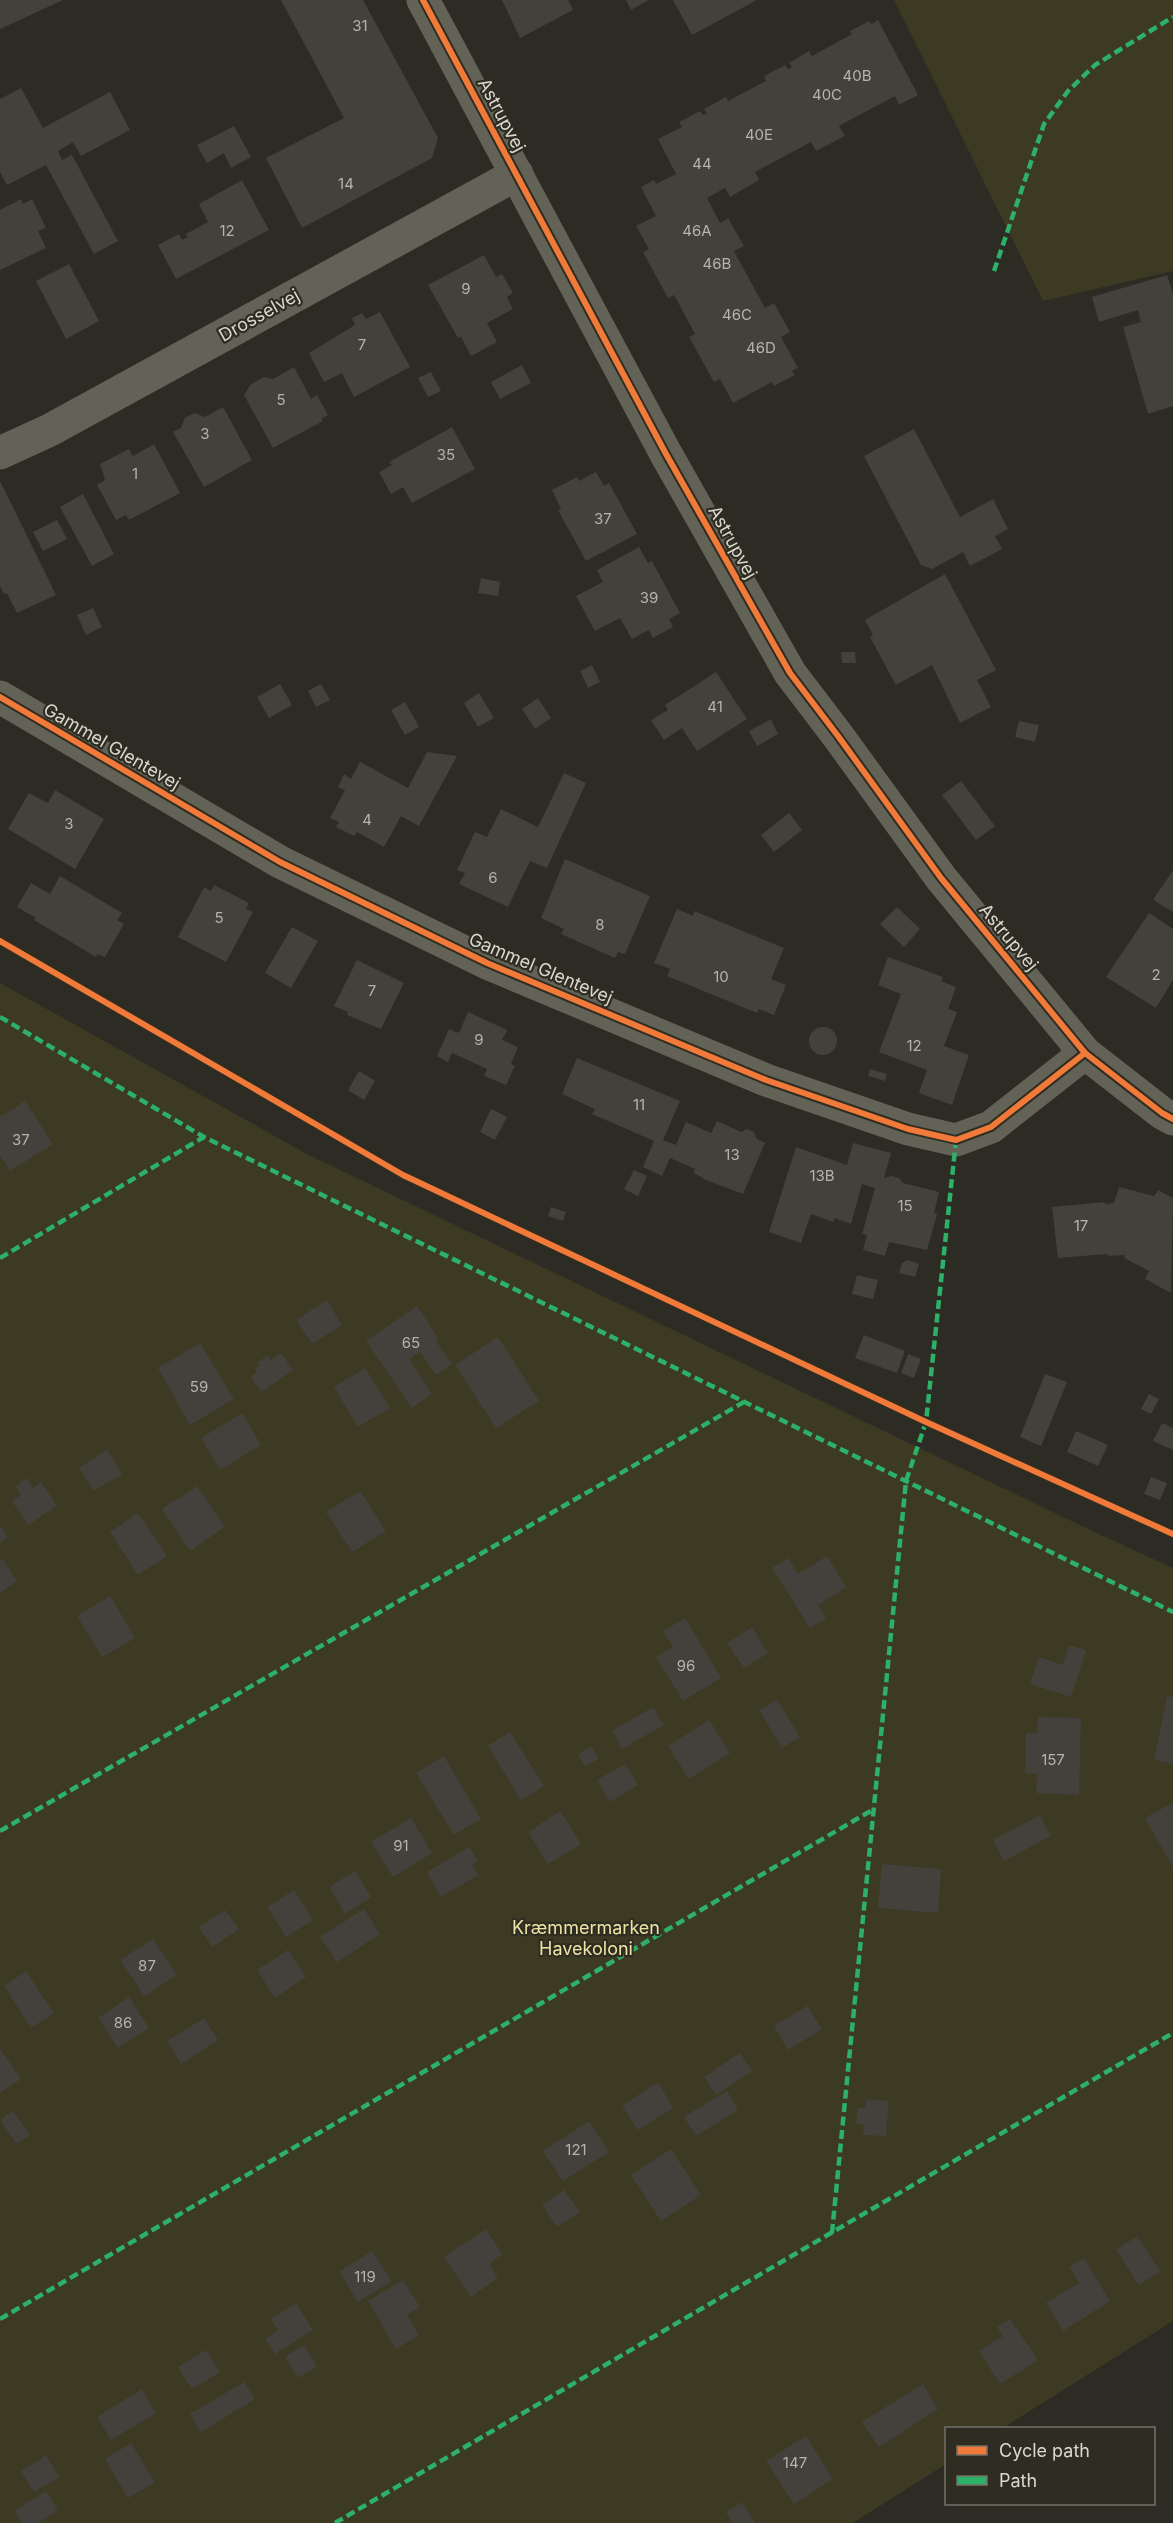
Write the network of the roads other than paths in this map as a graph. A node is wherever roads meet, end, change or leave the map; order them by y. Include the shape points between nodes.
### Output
1 (423, 0) edge
2 (517, 174) junction
3 (0, 453) edge
4 (0, 697) edge
5 (1085, 1053) junction
6 (1169, 1110) edge

1 - 2 street, Astrupvej
2 - 3 street, Drosselvej via 50,430
2 - 5 street, Astrupvej via 666,454 789,673 940,878
4 - 5 street, Gammel Glentevej via 280,862 487,963 766,1080 908,1129 957,1140 991,1127
5 - 6 street, Astrupvej

